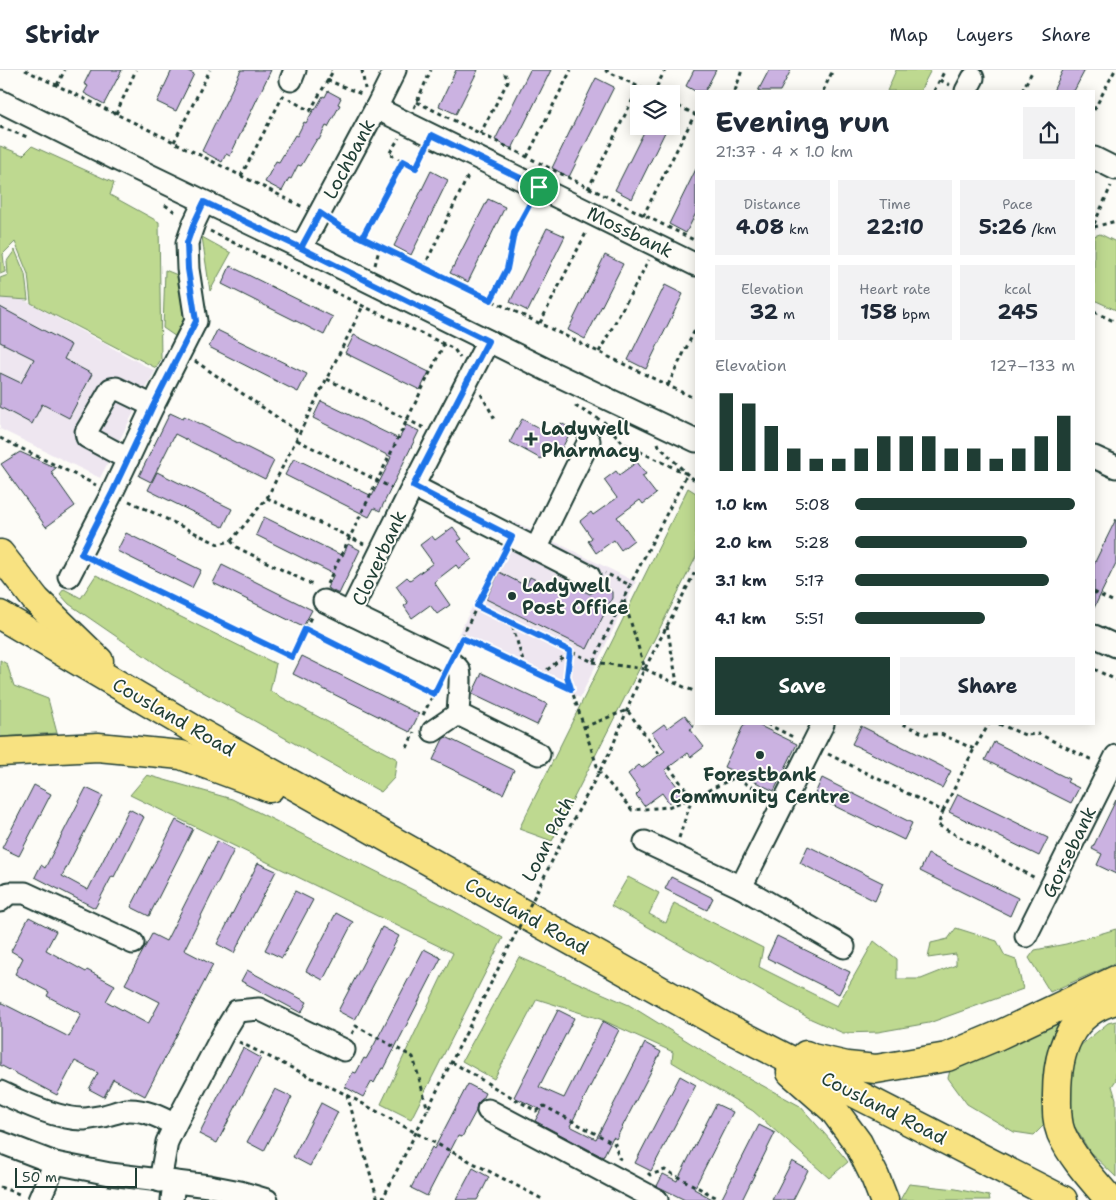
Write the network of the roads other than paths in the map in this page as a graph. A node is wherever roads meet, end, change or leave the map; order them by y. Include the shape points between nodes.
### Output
1 (395, 70) edge
2 (0, 101) edge
3 (371, 102) junction
4 (1095, 159) edge
5 (1114, 176) edge
6 (204, 202) junction
7 (301, 248) junction
8 (695, 265) edge
9 (488, 341) junction
10 (153, 406) junction
11 (589, 441) dead end
12 (695, 441) edge
13 (1095, 457) edge
14 (128, 459) junction
15 (1116, 467) edge
16 (410, 491) junction
17 (536, 549) junction
18 (0, 554) edge
19 (69, 576) dead end
20 (589, 576) road end
21 (321, 602) road end
22 (0, 615) edge
23 (352, 615) junction
24 (1095, 636) edge
25 (1116, 646) edge
26 (132, 692) junction
27 (458, 714) junction
28 (822, 725) edge
29 (433, 732) dead end
30 (0, 752) edge
31 (540, 754) dead end
32 (1113, 762) edge
33 (351, 818) junction
34 (645, 842) dead end
35 (741, 887) junction
36 (0, 901) edge
37 (1036, 927) dead end
38 (133, 943) dead end
39 (844, 947) dead end
40 (1116, 980) edge
41 (1116, 1000) edge
42 (722, 1025) junction
43 (344, 1050) road end
44 (0, 1092) edge
45 (488, 1110) dead end
46 (175, 1124) junction
47 (0, 1142) edge
48 (55, 1164) junction
49 (168, 1188) edge
50 (34, 1199) edge
51 (267, 1200) edge
52 (657, 1200) edge
53 (884, 1200) edge
54 (1063, 1200) edge
55 (1110, 1200) edge

1 - 3 street, Lochbank
2 - 6 street
3 - 7 street, Lochbank
3 - 8 street, Mossbank via 407,123
4 - 5 street
6 - 7 street
6 - 10 street via 187,243 196,321
7 - 9 street
9 - 12 street
9 - 16 street, Cloverbank
10 - 14 street
10 - 14 street via 116,388 111,389 86,432 87,437
11 - 17 street
13 - 15 street
14 - 19 street
16 - 17 street
16 - 23 street, Cloverbank
17 - 20 street
18 - 26 main road via 36,600
21 - 23 street, Cloverbank
22 - 26 main road, Cousland Road
23 - 27 street, Cloverbank via 456,666 460,671
24 - 25 street
26 - 33 main road, Cousland Road
27 - 29 street
27 - 31 street
28 - 35 street
30 - 33 main road via 98,747 181,755
32 - 37 street, Gorsebank via 1052,886
33 - 42 main road, Cousland Road
34 - 35 street
35 - 39 street
36 - 38 street via 9,893 24,893
40 - 42 main road via 947,1056 876,1069 812,1058
41 - 55 main road via 1095,1009 1079,1021 1067,1038 1058,1071 1056,1116 1069,1150
42 - 53 main road via 793,1073 834,1110 858,1143
42 - 54 main road, Cousland Road
43 - 46 street via 259,1009 237,1011
44 - 46 street via 64,1116 83,1119 126,1110 140,1111
45 - 52 street
46 - 49 street via 167,1142
47 - 48 street
48 - 49 street
48 - 50 street
49 - 51 street via 210,1186

